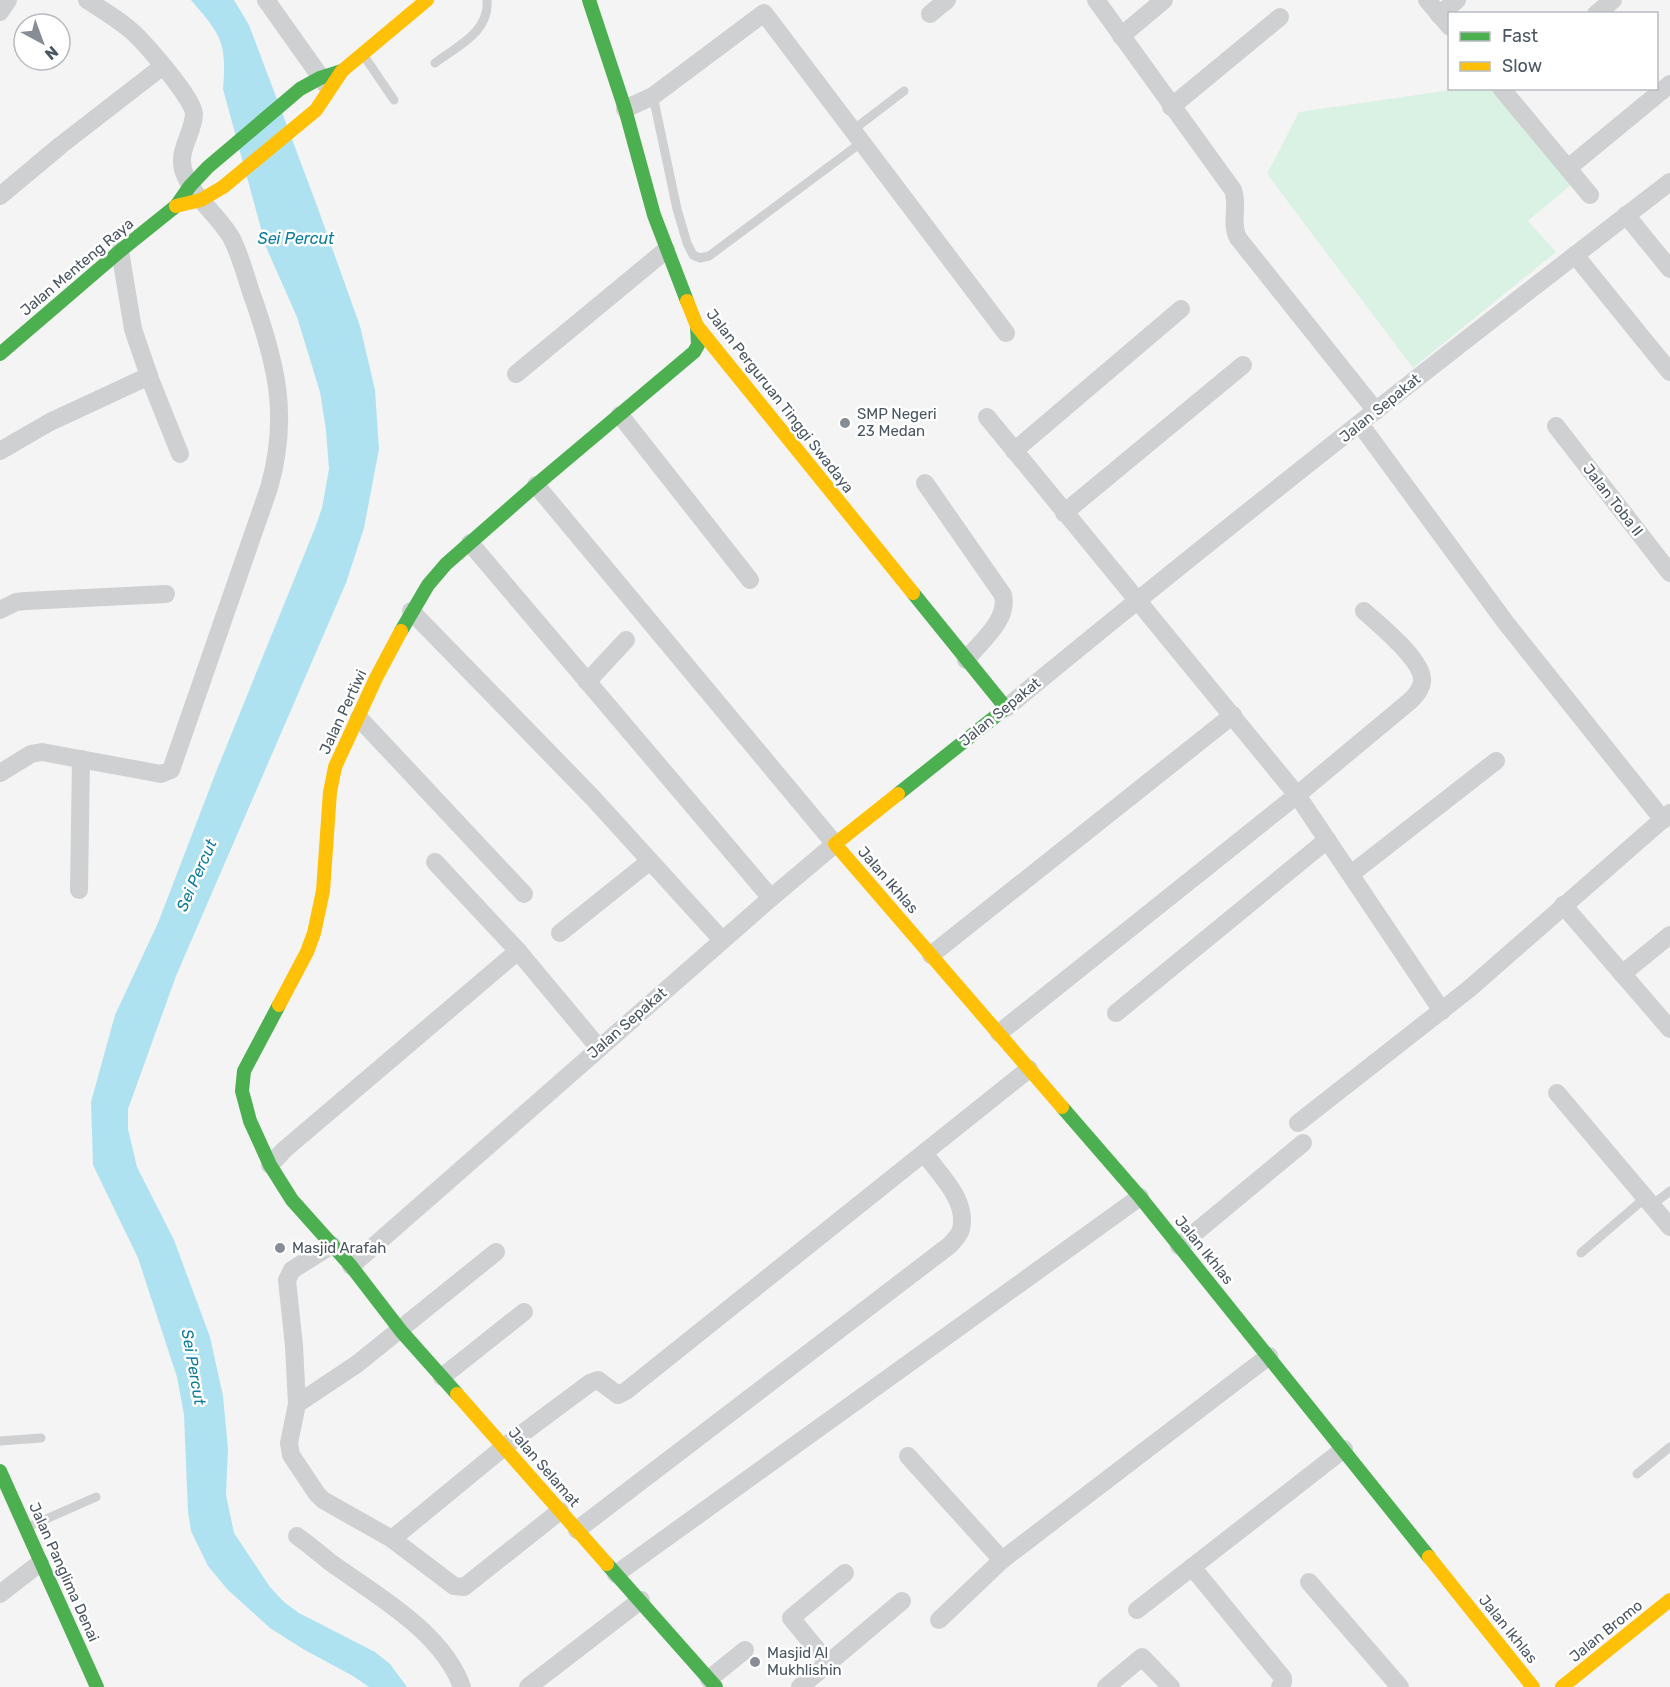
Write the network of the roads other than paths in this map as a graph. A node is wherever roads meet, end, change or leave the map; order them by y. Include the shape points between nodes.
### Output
1 (8, 0) edge
2 (87, 0) edge
3 (427, 0) edge
4 (487, 0) edge
5 (589, 0) edge
6 (947, 0) edge
7 (1096, 0) edge
8 (1164, 0) edge
9 (1427, 0) edge
10 (1613, 0) edge
11 (270, 1) edge
12 (768, 6) edge
13 (0, 12) edge
14 (1598, 12) edge
15 (930, 14) dead end
16 (1280, 17) dead end
17 (1444, 21) edge
18 (1121, 36) junction
19 (363, 54) junction
20 (435, 63) dead end
21 (163, 66) junction
22 (325, 84) junction
23 (1670, 84) edge
24 (1503, 90) edge
25 (904, 91) dead end
26 (653, 96) junction
27 (394, 100) dead end
28 (1171, 106) junction
29 (625, 109) junction
30 (857, 136) junction
31 (1568, 168) junction
32 (1670, 182) edge
33 (195, 193) junction
34 (1590, 195) dead end
35 (0, 196) edge
36 (1626, 215) junction
37 (666, 250) junction
38 (120, 251) junction
39 (1575, 255) junction
40 (1670, 269) edge
41 (1181, 309) dead end
42 (697, 326) junction
43 (1006, 333) dead end
44 (0, 354) edge
45 (1243, 365) dead end
46 (1670, 372) edge
47 (516, 374) dead end
48 (149, 376) junction
49 (1376, 411) junction
50 (620, 415) junction
51 (987, 417) dead end
52 (1360, 424) junction
53 (1556, 426) dead end
54 (1014, 451) junction
55 (0, 452) edge
56 (180, 454) dead end
57 (925, 483) dead end
58 (536, 485) junction
59 (1064, 513) junction
60 (470, 543) junction
61 (1670, 573) edge
62 (750, 580) dead end
63 (166, 594) dead end
64 (1137, 600) junction
65 (0, 610) edge
66 (411, 611) junction
67 (1364, 611) dead end
68 (626, 640) dead end
69 (966, 660) junction
70 (587, 682) junction
71 (1006, 708) junction
72 (1233, 715) junction
73 (359, 718) junction
74 (81, 759) junction
75 (1497, 761) dead end
76 (0, 773) edge
77 (1297, 795) junction
78 (1666, 816) edge
79 (1327, 840) junction
80 (836, 844) junction
81 (650, 861) junction
82 (435, 862) dead end
83 (1351, 874) junction
84 (79, 890) dead end
85 (524, 894) dead end
86 (771, 898) junction
87 (1563, 905) junction
88 (560, 933) dead end
89 (1670, 935) edge
90 (722, 940) junction
91 (518, 951) junction
92 (931, 955) junction
93 (1623, 974) junction
94 (1442, 1011) junction
95 (1116, 1013) dead end
96 (1670, 1029) edge
97 (999, 1033) junction
98 (598, 1048) junction
99 (1029, 1069) junction
100 (1557, 1093) dead end
101 (1298, 1123) dead end
102 (1303, 1143) dead end
103 (924, 1153) junction
104 (270, 1165) junction
105 (1670, 1191) edge
106 (1140, 1197) junction
107 (1648, 1202) junction
108 (1670, 1227) edge
109 (332, 1245) junction
110 (1179, 1246) junction
111 (496, 1252) dead end
112 (1581, 1253) dead end
113 (351, 1266) junction
114 (524, 1312) dead end
115 (401, 1331) junction
116 (1269, 1356) junction
117 (442, 1377) junction
118 (297, 1404) junction
119 (41, 1437) dead end
120 (0, 1441) edge
121 (1670, 1447) edge
122 (504, 1448) junction
123 (1344, 1449) junction
124 (908, 1456) dead end
125 (0, 1472) edge
126 (1637, 1474) dead end
127 (96, 1497) dead end
128 (560, 1511) junction
129 (25, 1528) junction
130 (577, 1530) junction
131 (297, 1536) dead end
132 (392, 1539) junction
133 (1002, 1560) junction
134 (40, 1563) junction
135 (1192, 1567) junction
136 (845, 1573) dead end
137 (616, 1574) junction
138 (1309, 1582) dead end
139 (0, 1594) edge
140 (641, 1600) junction
141 (1670, 1600) edge
142 (902, 1601) dead end
143 (1137, 1610) dead end
144 (939, 1620) dead end
145 (745, 1650) dead end
146 (828, 1663) junction
147 (711, 1684) edge
148 (97, 1687) edge
149 (462, 1687) edge
150 (528, 1687) edge
151 (800, 1687) edge
152 (1106, 1687) edge
153 (1171, 1687) edge
154 (1280, 1687) edge
155 (1400, 1687) edge
156 (1533, 1687) edge
157 (1562, 1687) edge

1 - 13 street
2 - 21 street via 126,26
3 - 19 street, Jalan Menteng Raya
4 - 20 lane via 488,11 478,32
5 - 29 street, Jalan Perguruan Tinggi Swadaya
6 - 15 street
7 - 18 street
8 - 18 street
9 - 17 street
10 - 14 street
11 - 22 street
12 - 26 street
12 - 30 street
16 - 28 street
18 - 28 street
19 - 22 street, Jalan Menteng Raya
19 - 27 lane
21 - 33 street via 193,107 181,158 182,169
21 - 35 street
22 - 33 street, Jalan Menteng Raya via 300,89 208,167
22 - 33 street, Jalan Menteng Raya via 316,110 223,187
23 - 31 street
24 - 31 street
25 - 30 lane
26 - 29 street
26 - 30 lane via 677,209 687,243 693,255 700,258 709,256
28 - 49 street via 1233,190 1238,238
29 - 37 street, Jalan Perguruan Tinggi Swadaya
30 - 43 street
31 - 34 street
32 - 36 street, Jalan Sepakat
33 - 38 street, Jalan Menteng Raya
33 - 74 street via 233,240 262,323 279,399 274,470 171,770 161,774
36 - 39 street, Jalan Sepakat
36 - 40 street
37 - 42 street, Jalan Perguruan Tinggi Swadaya
37 - 47 street
38 - 44 street, Jalan Menteng Raya
38 - 48 street via 134,329
39 - 46 street
39 - 49 street, Jalan Sepakat
41 - 54 street
42 - 50 street, Jalan Pertiwi via 698,345 694,352
42 - 69 street, Jalan Perguruan Tinggi Swadaya
45 - 59 street
48 - 55 street via 50,422
48 - 56 street
49 - 52 street, Jalan Sepakat
50 - 58 street, Jalan Pertiwi
50 - 62 street
51 - 54 street
52 - 64 street, Jalan Sepakat
52 - 78 street via 1506,623
53 - 61 street, Jalan Toba II
54 - 59 street
57 - 69 street via 1005,603 1002,616
58 - 60 street, Jalan Pertiwi
58 - 80 street
59 - 64 street
60 - 66 street, Jalan Pertiwi via 437,574
60 - 70 street
63 - 65 street via 25,601
64 - 71 street, Jalan Sepakat
64 - 72 street
66 - 73 street, Jalan Pertiwi
66 - 81 street
67 - 77 street via 1413,658 1423,681 1419,692
68 - 70 street
69 - 71 street, Jalan Perguruan Tinggi Swadaya
70 - 86 street
71 - 80 street, Jalan Sepakat
72 - 77 street
72 - 92 street
73 - 85 street
73 - 104 street, Jalan Pertiwi via 335,767 323,891 314,933 242,1081 245,1107
74 - 76 street via 36,752
74 - 84 street
75 - 83 street
77 - 79 street
77 - 97 street
78 - 87 street
79 - 83 street
79 - 95 street
80 - 86 street, Jalan Sepakat
80 - 92 street, Jalan Ikhlas
81 - 88 street
81 - 90 street
82 - 91 street
83 - 94 street
86 - 90 street, Jalan Sepakat
87 - 93 street
87 - 94 street
89 - 93 street
90 - 98 street, Jalan Sepakat
91 - 98 street
91 - 104 street
92 - 97 street, Jalan Ikhlas
93 - 96 street
94 - 101 street
97 - 99 street, Jalan Ikhlas
98 - 113 street, Jalan Sepakat
99 - 103 street
99 - 106 street, Jalan Ikhlas
100 - 107 street
102 - 110 street
103 - 122 street via 626,1391 618,1395 595,1380
103 - 130 street via 958,1199 961,1231 950,1245
104 - 109 street, Jalan Pertiwi via 292,1200
105 - 107 lane
106 - 110 street, Jalan Ikhlas
106 - 137 street
107 - 108 street
107 - 112 lane
109 - 113 street, Jalan Pertiwi
109 - 118 street via 292,1270 287,1280
110 - 116 street, Jalan Ikhlas
111 - 115 street
113 - 115 street, Jalan Selamat
114 - 117 street
115 - 117 street, Jalan Selamat
115 - 118 street
116 - 123 street, Jalan Ikhlas
116 - 133 street
117 - 122 street, Jalan Selamat
118 - 132 street via 289,1443 296,1466 323,1500
119 - 120 lane
121 - 126 lane
122 - 128 street, Jalan Selamat
122 - 132 street
123 - 135 street
123 - 156 street, Jalan Ikhlas
124 - 133 street
125 - 129 street, Jalan Panglima Denai
127 - 129 lane
128 - 130 street, Jalan Selamat
128 - 132 street via 464,1587 454,1586
129 - 134 street, Jalan Panglima Denai
130 - 137 street, Jalan Selamat
131 - 149 street via 385,1599 418,1629 441,1651
133 - 144 street
134 - 139 street
134 - 148 street, Jalan Panglima Denai
135 - 143 street
135 - 154 street via 1283,1678
136 - 146 street via 791,1618
137 - 140 street, Jalan Selamat
138 - 155 street
140 - 147 street, Jalan Selamat
140 - 150 street
141 - 157 street, Jalan Bromo
142 - 146 street
145 - 147 street
146 - 151 street
152 - 153 street via 1142,1657

